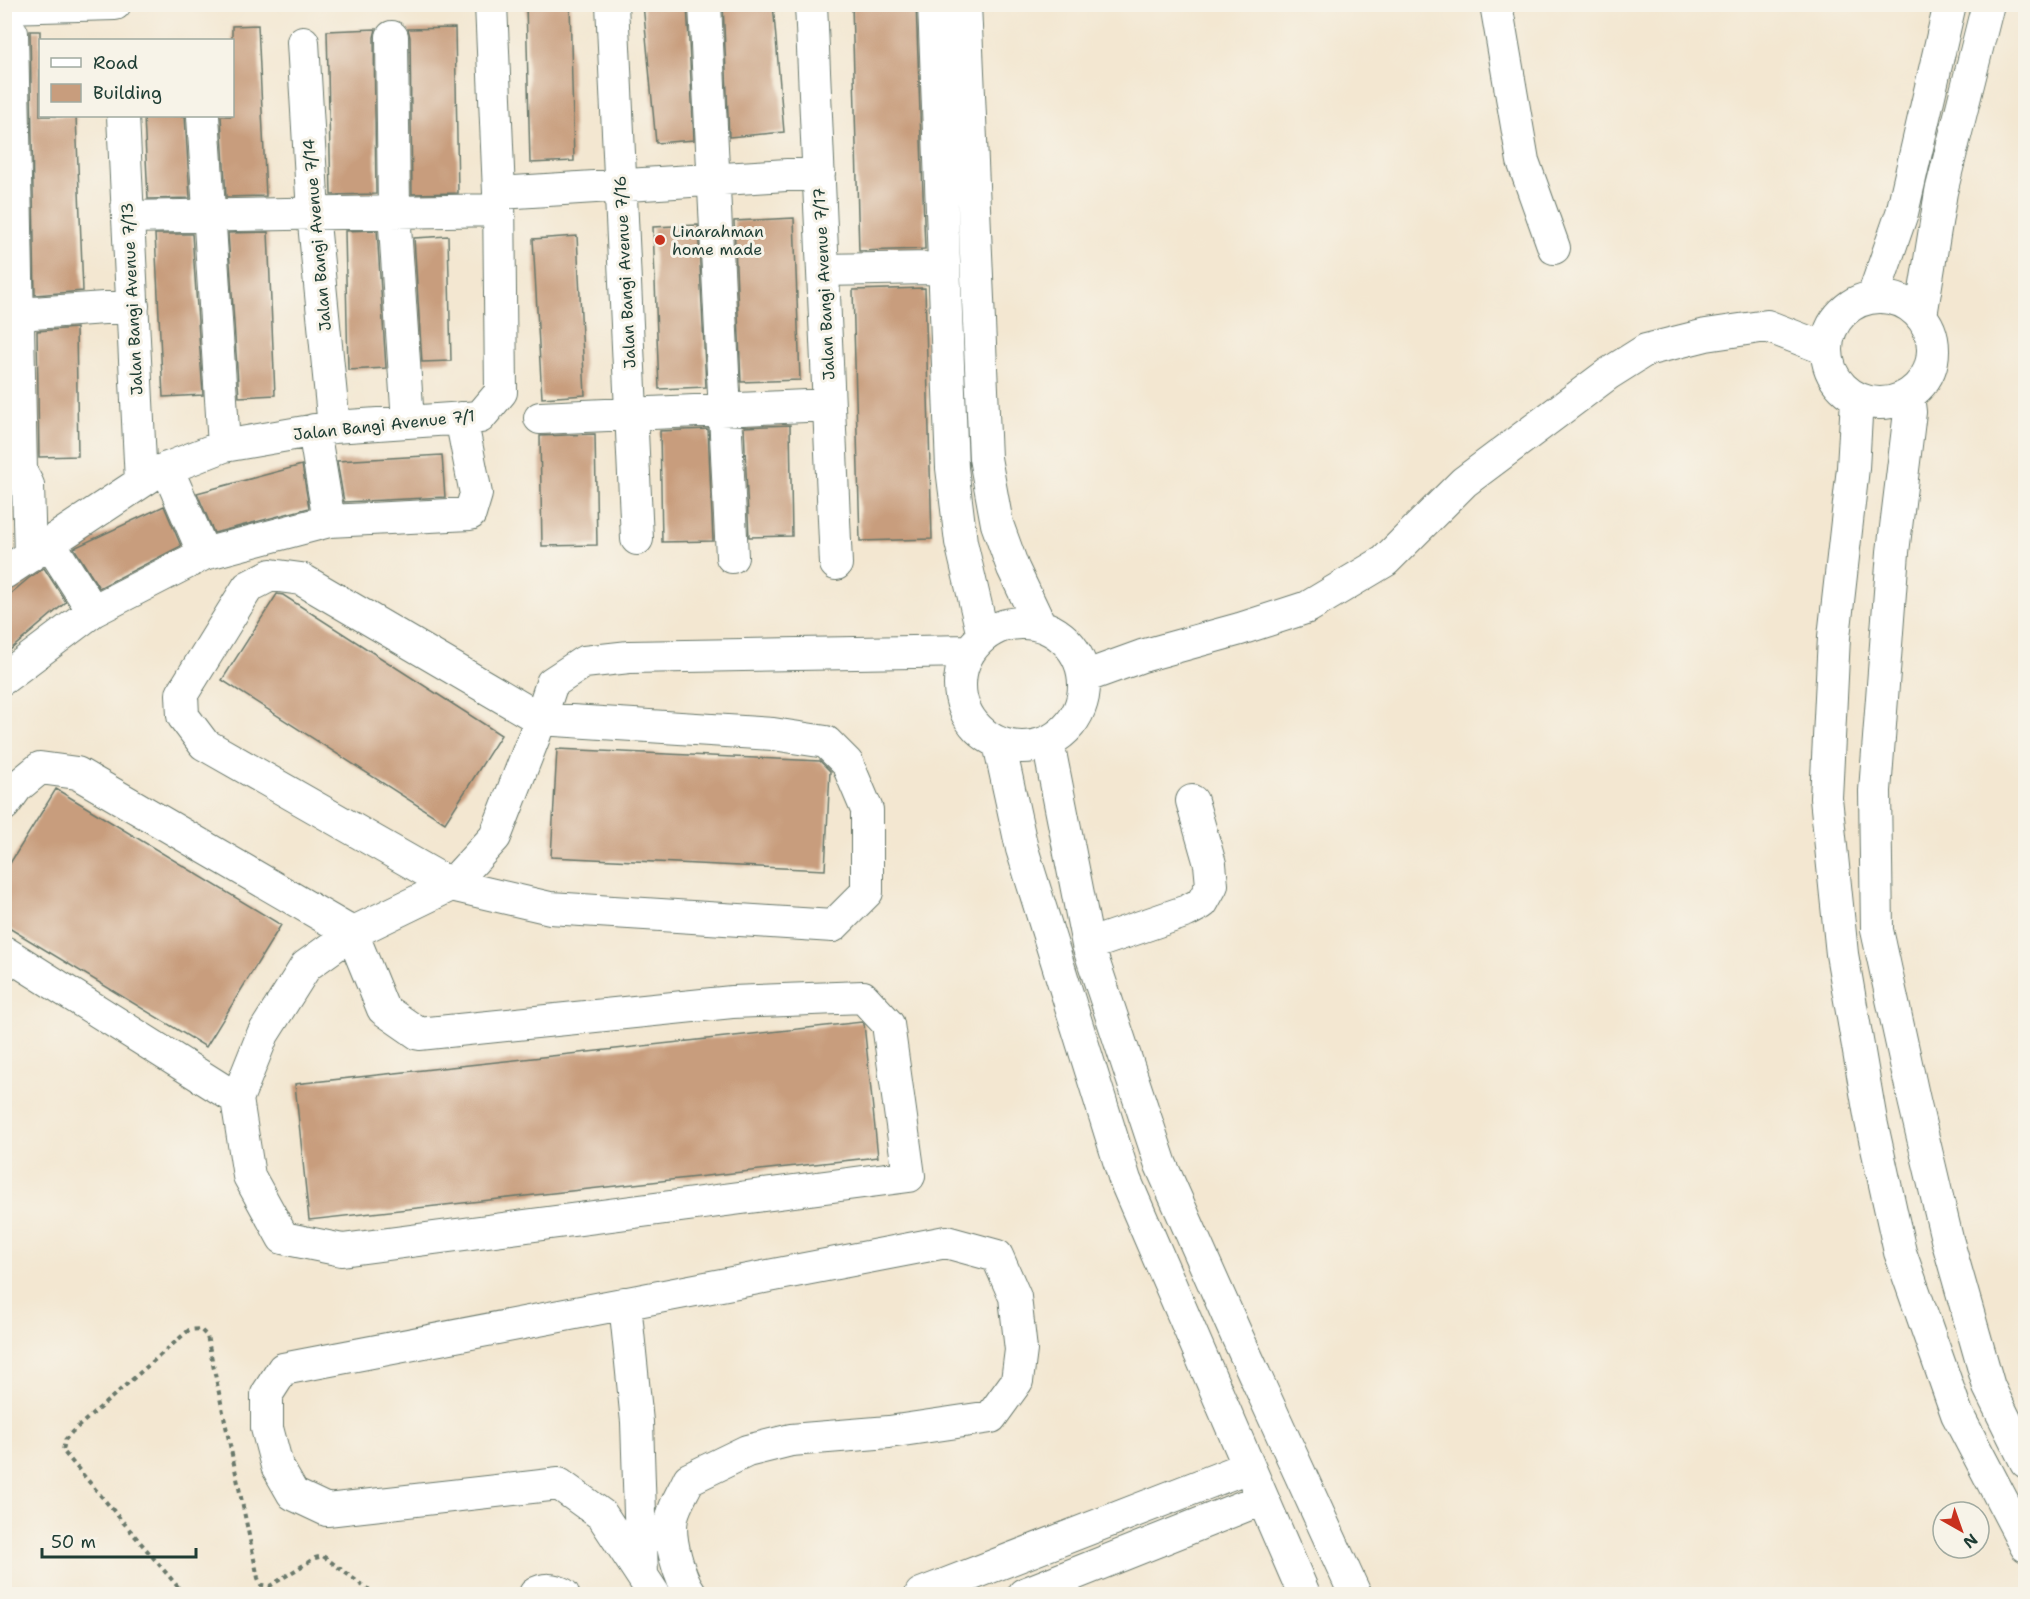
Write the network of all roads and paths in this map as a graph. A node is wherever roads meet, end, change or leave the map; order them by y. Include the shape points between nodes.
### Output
1 (115, 4) edge
2 (491, 4) edge
3 (612, 4) edge
4 (705, 4) edge
5 (811, 4) edge
6 (934, 4) edge
7 (965, 4) edge
8 (1496, 4) edge
9 (1950, 4) edge
10 (1988, 4) edge
11 (42, 6) edge
12 (8, 20) edge
13 (392, 37) dead end
14 (303, 42) dead end
15 (123, 117) edge
16 (203, 117) edge
17 (819, 173) junction
18 (714, 180) junction
19 (621, 185) junction
20 (499, 201) junction
21 (394, 212) junction
22 (313, 213) junction
23 (208, 216) junction
24 (128, 217) junction
25 (1554, 248) dead end
26 (930, 268) dead end
27 (823, 270) junction
28 (1873, 297) junction
29 (133, 306) junction
30 (12, 314) edge
31 (1921, 316) junction
32 (1826, 349) junction
33 (1908, 395) junction
34 (1857, 399) junction
35 (829, 405) junction
36 (724, 409) junction
37 (632, 414) junction
38 (461, 418) junction
39 (540, 418) dead end
40 (408, 422) junction
41 (324, 429) junction
42 (225, 447) junction
43 (13, 473) edge
44 (154, 475) junction
45 (328, 521) junction
46 (637, 539) dead end
47 (204, 554) junction
48 (28, 557) edge
49 (732, 557) dead end
50 (836, 564) dead end
51 (93, 611) junction
52 (1040, 625) junction
53 (976, 644) junction
54 (1084, 677) junction
55 (4, 678) edge
56 (540, 719) junction
57 (1048, 742) junction
58 (999, 743) junction
59 (1192, 801) dead end
60 (4, 805) edge
61 (451, 885) junction
62 (352, 933) junction
63 (1088, 945) junction
64 (4, 952) edge
65 (237, 1099) junction
66 (625, 1303) junction
67 (2025, 1462) edge
68 (1248, 1467) junction
69 (1262, 1499) junction
70 (2025, 1546) edge
71 (648, 1585) edge
72 (184, 1594) edge
73 (374, 1594) edge
74 (535, 1594) edge
75 (563, 1594) edge
76 (691, 1594) edge
77 (921, 1594) edge
78 (1024, 1594) edge
79 (1304, 1594) edge
80 (1355, 1594) edge

1 - 11 street
2 - 20 street
3 - 19 street, Jalan Bangi Avenue 7/16
4 - 18 street
5 - 17 street, Jalan Bangi Avenue 7/17
6 - 53 street via 952,468
7 - 52 street via 985,458 997,524
8 - 25 street via 1523,161
9 - 28 street via 1902,213
10 - 31 street via 1941,192
11 - 12 street
12 - 30 street
13 - 21 street
14 - 22 street, Jalan Bangi Avenue 7/14
15 - 24 street, Jalan Bangi Avenue 7/13
16 - 23 street
17 - 18 street
17 - 27 street, Jalan Bangi Avenue 7/17
18 - 19 street
18 - 36 street
19 - 20 street
19 - 37 street, Jalan Bangi Avenue 7/16
20 - 21 street
20 - 38 street, Jalan Bangi Avenue 7/1 via 501,392 480,417
21 - 22 street
21 - 40 street
22 - 23 street
22 - 41 street, Jalan Bangi Avenue 7/14
23 - 24 street
23 - 42 street
24 - 29 street, Jalan Bangi Avenue 7/13
26 - 27 street
27 - 35 street, Jalan Bangi Avenue 7/17
28 - 31 street via 1907,304
28 - 32 street via 1845,309 1835,320
29 - 30 street
29 - 44 street, Jalan Bangi Avenue 7/13
30 - 43 street
31 - 33 street via 1931,336 1933,358 1920,386
32 - 34 street via 1834,379
32 - 54 street via 1767,326 1706,335 1646,350 1464,482 1385,561 1308,607
33 - 34 street via 1883,404
33 - 67 street via 1910,412 1893,552 1875,791 1877,930 1947,1239 1989,1387
34 - 70 street via 1834,638 1826,798 1842,954 1870,1121 1900,1252 1957,1414
35 - 36 street
35 - 50 street, Jalan Bangi Avenue 7/17
36 - 37 street
36 - 49 street
37 - 39 street
37 - 46 street, Jalan Bangi Avenue 7/16
38 - 40 street, Jalan Bangi Avenue 7/1
38 - 45 street via 476,494 470,514
40 - 41 street, Jalan Bangi Avenue 7/1
41 - 42 street, Jalan Bangi Avenue 7/1
41 - 45 street, Jalan Bangi Avenue 7/14
42 - 44 street, Jalan Bangi Avenue 7/1
43 - 48 street via 28,485
44 - 47 street
44 - 48 street, Jalan Bangi Avenue 7/1
45 - 47 street
47 - 51 street
48 - 51 street
51 - 55 street
52 - 53 street via 1010,623 996,628
52 - 54 street via 1070,644 1080,659
53 - 56 street via 584,662 552,683
53 - 58 street via 961,671 960,693 967,714 980,731
54 - 57 street via 1082,700 1072,722
56 - 61 street via 495,837
56 - 61 street via 301,579 271,575 248,587 182,694 183,716 204,744
56 - 61 street via 773,734 826,742 848,764 867,810 867,892 833,926 550,908
57 - 58 street via 1023,747
57 - 63 street
58 - 68 street via 1022,849 1125,1180
59 - 63 street via 1210,864 1212,885 1202,903
60 - 62 street via 17,787 40,768 77,773
61 - 62 street
62 - 65 street via 306,966 263,1034
62 - 65 street via 383,1009 419,1034 732,1002 863,996 888,1024 909,1176 342,1250 283,1238 249,1176
63 - 80 street via 1161,1165
64 - 65 street
66 - 71 street
66 - 71 street via 282,1369 267,1394 267,1428 277,1466 293,1494 327,1510 559,1484 602,1515
66 - 76 street via 946,1242 997,1256 1015,1298 1021,1350 1017,1381 991,1417 889,1432 790,1440 747,1451 689,1479 672,1518 673,1547
68 - 69 street
68 - 77 street
69 - 78 street
69 - 79 street
72 - 73 path via 63,1451 72,1432 189,1330 200,1329 207,1336 261,1585 270,1586 323,1556
74 - 75 street via 556,1590

